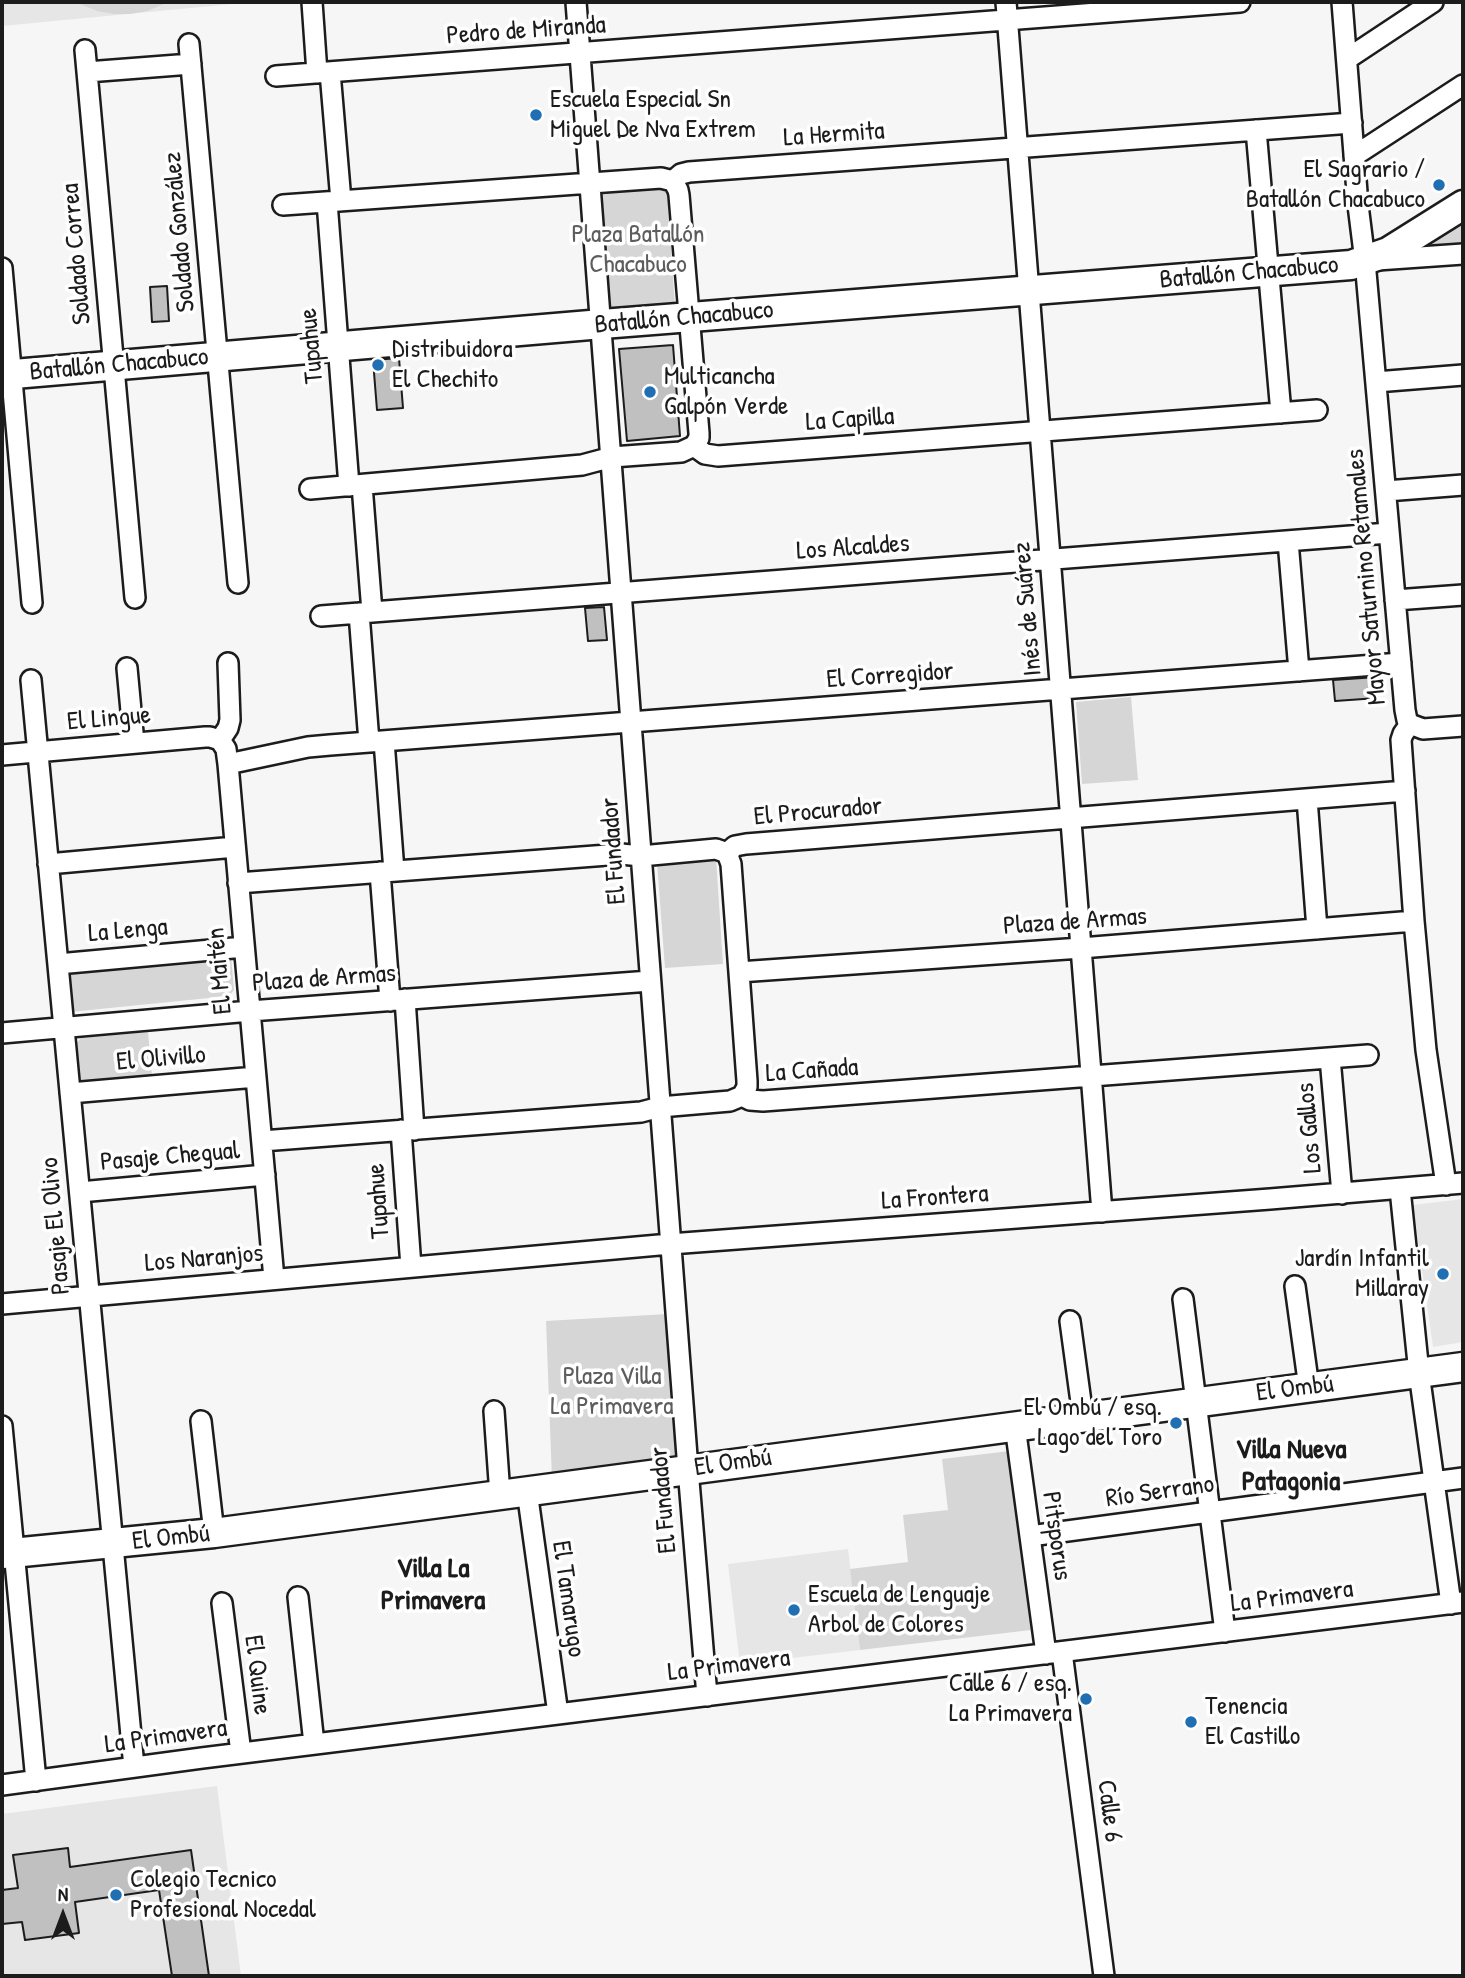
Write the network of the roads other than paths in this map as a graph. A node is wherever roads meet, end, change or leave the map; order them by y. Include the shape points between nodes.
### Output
1 (312, 2) edge
2 (576, 2) edge
3 (1240, 2) edge
4 (1342, 2) edge
5 (1433, 2) edge
6 (1007, 11) edge
7 (85, 50) dead end
8 (580, 53) junction
9 (1347, 59) junction
10 (87, 72) junction
11 (324, 73) junction
12 (275, 76) dead end
13 (1463, 85) edge
14 (1352, 122) junction
15 (1256, 130) junction
16 (1018, 148) junction
17 (1354, 156) junction
18 (673, 181) junction
19 (590, 183) junction
20 (334, 201) junction
21 (283, 205) dead end
22 (1463, 205) edge
23 (1463, 254) edge
24 (1365, 261) junction
25 (2, 268) edge
26 (1268, 272) junction
27 (1029, 290) junction
28 (689, 317) junction
29 (602, 324) junction
30 (338, 346) junction
31 (217, 357) junction
32 (114, 366) junction
33 (7, 375) edge
34 (1463, 375) edge
35 (1376, 382) junction
36 (1317, 410) dead end
37 (1281, 413) junction
38 (1040, 431) junction
39 (694, 446) junction
40 (612, 457) junction
41 (356, 485) junction
42 (1463, 485) edge
43 (310, 489) dead end
44 (1385, 491) junction
45 (1389, 533) junction
46 (1288, 541) junction
47 (1051, 559) junction
48 (238, 583) dead end
49 (621, 593) junction
50 (1463, 595) edge
51 (135, 598) dead end
52 (1395, 600) junction
53 (32, 603) dead end
54 (365, 613) junction
55 (321, 616) dead end
56 (228, 663) dead end
57 (1401, 663) junction
58 (127, 668) dead end
59 (1299, 671) junction
60 (31, 680) dead end
61 (1061, 689) junction
62 (631, 722) junction
63 (1410, 724) junction
64 (1463, 726) edge
65 (220, 740) junction
66 (376, 742) junction
67 (134, 743) junction
68 (38, 752) junction
69 (2, 755) edge
70 (228, 764) junction
71 (1405, 791) junction
72 (1307, 799) junction
73 (1071, 818) junction
74 (235, 847) junction
75 (727, 853) junction
76 (641, 856) junction
77 (48, 864) junction
78 (387, 872) junction
79 (238, 883) junction
80 (1414, 921) junction
81 (1317, 929) junction
82 (244, 947) junction
83 (1081, 948) junction
84 (58, 964) junction
85 (739, 972) junction
86 (650, 981) junction
87 (397, 1000) junction
88 (250, 1011) junction
89 (64, 1027) junction
90 (2, 1033) edge
91 (1368, 1055) dead end
92 (1330, 1058) junction
93 (1091, 1076) junction
94 (256, 1077) junction
95 (70, 1093) junction
96 (742, 1096) junction
97 (660, 1107) junction
98 (407, 1130) junction
99 (262, 1141) junction
100 (265, 1175) junction
101 (1455, 1184) edge
102 (1400, 1189) junction
103 (80, 1192) junction
104 (1342, 1194) junction
105 (1102, 1212) junction
106 (670, 1244) junction
107 (411, 1267) junction
108 (274, 1279) junction
109 (1295, 1286) dead end
110 (89, 1296) junction
111 (1182, 1299) dead end
112 (2, 1304) edge
113 (1070, 1321) dead end
114 (1463, 1367) edge
115 (1419, 1373) junction
116 (1309, 1388) junction
117 (1196, 1402) junction
118 (494, 1411) dead end
119 (1083, 1417) junction
120 (201, 1421) dead end
121 (2, 1426) edge
122 (1015, 1426) junction
123 (688, 1469) junction
124 (1463, 1478) edge
125 (1434, 1482) junction
126 (513, 1493) junction
127 (1210, 1512) junction
128 (214, 1533) junction
129 (1030, 1536) junction
130 (113, 1544) junction
131 (8, 1554) edge
132 (298, 1597) dead end
133 (222, 1603) dead end
134 (1457, 1603) edge
135 (1225, 1632) junction
136 (1054, 1653) junction
137 (707, 1696) junction
138 (558, 1714) junction
139 (314, 1744) junction
140 (241, 1753) junction
141 (134, 1767) junction
142 (36, 1780) junction
143 (2, 1785) edge
144 (1104, 1976) edge

1 - 11 street, Tupahue
2 - 8 street, El Fundador
3 - 6 street, Pedro de Miranda
4 - 9 street, Mayor Saturnino Retamales
5 - 9 street
6 - 8 street, Pedro de Miranda
6 - 16 street, Inés de Suárez
7 - 10 street, Soldado Correa
8 - 11 street, Pedro de Miranda
8 - 19 street, El Fundador
9 - 14 street, Mayor Saturnino Retamales
10 - 31 street, Soldado González via 190,54
10 - 32 street, Soldado Correa
11 - 12 street, Pedro de Miranda
11 - 20 street, Tupahue
13 - 17 street
14 - 15 street, La Hermita
14 - 17 street, Mayor Saturnino Retamales
15 - 16 street, La Hermita
15 - 26 street
16 - 18 street, La Hermita via 689,172
16 - 27 street, Inés de Suárez
17 - 24 street, Mayor Saturnino Retamales
18 - 19 street, La Hermita via 661,177
18 - 28 street via 678,190
19 - 20 street, La Hermita
19 - 29 street, El Fundador
20 - 21 street, La Hermita
20 - 30 street, Tupahue
22 - 24 street, Batallón Chacabuco via 1388,252
23 - 24 street, Batallón Chacabuco
24 - 26 street, Batallón Chacabuco
24 - 35 street, Mayor Saturnino Retamales
25 - 33 street
26 - 27 street, Batallón Chacabuco
26 - 37 street
27 - 28 street, Batallón Chacabuco
27 - 38 street, Inés de Suárez
28 - 29 street, Batallón Chacabuco
28 - 39 street via 699,433
29 - 30 street, Batallón Chacabuco
29 - 40 street, El Fundador
30 - 31 street, Batallón Chacabuco
30 - 41 street, Tupahue
31 - 32 street, Batallón Chacabuco
31 - 48 street, Soldado González
32 - 33 street, Batallón Chacabuco
32 - 51 street, Soldado Correa
33 - 53 street
34 - 35 street
35 - 44 street, Mayor Saturnino Retamales
36 - 37 street, La Capilla
37 - 38 street, La Capilla
38 - 39 street, La Capilla via 718,456
38 - 47 street, Inés de Suárez
39 - 40 street, La Capilla via 681,452
40 - 41 street, La Capilla via 582,465
40 - 49 street, El Fundador
41 - 43 street, La Capilla
41 - 54 street, Tupahue
42 - 44 street
44 - 45 street, Mayor Saturnino Retamales
45 - 46 street, Los Alcaldes
45 - 52 street, Mayor Saturnino Retamales
46 - 47 street, Los Alcaldes
46 - 59 street
47 - 49 street, Los Alcaldes
47 - 61 street, Inés de Suárez
49 - 54 street, Los Alcaldes
49 - 62 street, El Fundador
50 - 52 street
52 - 57 street, Mayor Saturnino Retamales
54 - 55 street, Los Alcaldes
54 - 66 street, Tupahue
56 - 65 street via 230,720
57 - 59 street, El Corregidor
57 - 63 street, Mayor Saturnino Retamales via 1405,716
58 - 67 street
59 - 61 street, El Corregidor
60 - 68 street, Pasaje El Olivo
61 - 62 street, El Corregidor
61 - 73 street, Inés de Suárez
62 - 66 street, El Corregidor
62 - 76 street, El Fundador
63 - 64 street via 1423,729
63 - 71 street, Mayor Saturnino Retamales via 1401,740
65 - 67 street, El Lingue
65 - 70 street, El Maitén
66 - 70 street via 309,747
66 - 78 street, Tupahue
67 - 68 street, El Lingue
68 - 69 street, El Lingue
68 - 77 street, Pasaje El Olivo
70 - 74 street, El Maitén
71 - 72 street, El Procurador
71 - 80 street, Mayor Saturnino Retamales
72 - 73 street, El Procurador
72 - 81 street
73 - 75 street, El Procurador via 740,844
73 - 83 street, Inés de Suárez
74 - 77 street
74 - 79 street, El Maitén
75 - 76 street, El Procurador via 716,849
75 - 85 street via 732,864
76 - 78 street, El Procurador
76 - 86 street, El Fundador
77 - 84 street, Pasaje El Olivo
78 - 79 street, El Procurador
78 - 87 street, Tupahue
79 - 82 street, El Maitén
80 - 81 street, Plaza de Armas
80 - 101 street, Mayor Saturnino Retamales via 1426,1050
81 - 83 street, Plaza de Armas
82 - 84 street, La Lenga
82 - 88 street, El Maitén
83 - 85 street, Plaza de Armas
83 - 93 street, Inés de Suárez
84 - 89 street, Pasaje El Olivo
85 - 96 street via 747,1081
86 - 87 street, Plaza de Armas
86 - 97 street, El Fundador
87 - 88 street, Plaza de Armas
87 - 98 street, Tupahue
88 - 89 street, Plaza de Armas
88 - 94 street, El Maitén
89 - 90 street, Plaza de Armas
89 - 95 street, Pasaje El Olivo
91 - 92 street, La Cañada
92 - 93 street, La Cañada
92 - 104 street, Los Gallos
93 - 96 street, La Cañada via 763,1101
93 - 105 street, Inés de Suárez
94 - 95 street, El Olivillo
94 - 99 street, El Maitén
95 - 103 street, Pasaje El Olivo
96 - 97 street, La Cañada
97 - 98 street, La Cañada
97 - 106 street, El Fundador
98 - 99 street, La Cañada
98 - 107 street, Tupahue
99 - 100 street, El Maitén
100 - 103 street, Pasaje Chegual
100 - 108 street, El Maitén
101 - 102 street, La Frontera
102 - 104 street, La Frontera
102 - 115 street
103 - 110 street, Pasaje El Olivo
104 - 105 street, La Frontera
105 - 106 street, La Frontera
106 - 107 street, La Frontera
106 - 123 street, El Fundador
107 - 108 street, Los Naranjos
108 - 110 street, Los Naranjos
109 - 116 street
110 - 112 street, Los Naranjos
110 - 130 street, Pasaje El Olivo
111 - 117 street
113 - 119 street
114 - 115 street, El Ombú
115 - 116 street, El Ombú
115 - 125 street
116 - 117 street, El Ombú
117 - 119 street, El Ombú
117 - 127 street
118 - 126 street, El Tamarugo
119 - 122 street, El Ombú
120 - 128 street
121 - 131 street
122 - 123 street, El Ombú
122 - 129 street, Pitsporus
123 - 126 street, El Ombú
123 - 137 street, El Fundador
124 - 125 street, Río Serrano
125 - 127 street, Río Serrano
125 - 134 street
126 - 128 street, El Ombú
126 - 138 street, El Tamarugo
127 - 129 street, Río Serrano
127 - 135 street
128 - 130 street, El Ombú
129 - 136 street, Pitsporus
130 - 131 street, El Ombú
130 - 141 street, Pasaje El Olivo
131 - 142 street
132 - 139 street
133 - 140 street, El Quine
134 - 135 street, La Primavera
135 - 136 street, La Primavera
136 - 137 street, La Primavera
136 - 144 street, Calle 6
137 - 138 street, La Primavera
138 - 139 street, La Primavera
139 - 140 street, La Primavera
140 - 141 street, La Primavera
141 - 142 street, La Primavera
142 - 143 street, La Primavera

